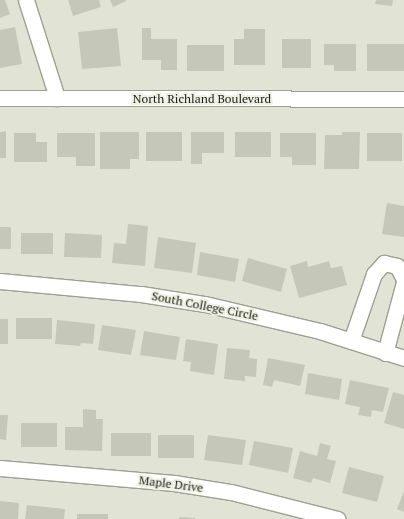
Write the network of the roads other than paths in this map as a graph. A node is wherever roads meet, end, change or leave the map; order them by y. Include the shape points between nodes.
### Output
1 (26, 0) edge
2 (0, 98) edge
3 (57, 98) junction
4 (404, 99) edge
5 (404, 279) edge
6 (0, 281) edge
7 (404, 282) edge
8 (351, 341) junction
9 (385, 353) junction
10 (404, 358) edge
11 (0, 468) edge
12 (338, 519) edge

1 - 3 street
2 - 3 street, North Richland Boulevard
3 - 4 street, North Richland Boulevard
5 - 8 street via 397,266 384,263 374,274
6 - 8 street, South College Circle via 142,294 205,304 320,331
7 - 9 street
8 - 9 street, South College Circle
9 - 10 street, South College Circle
11 - 12 street, Maple Drive via 174,483 238,494

